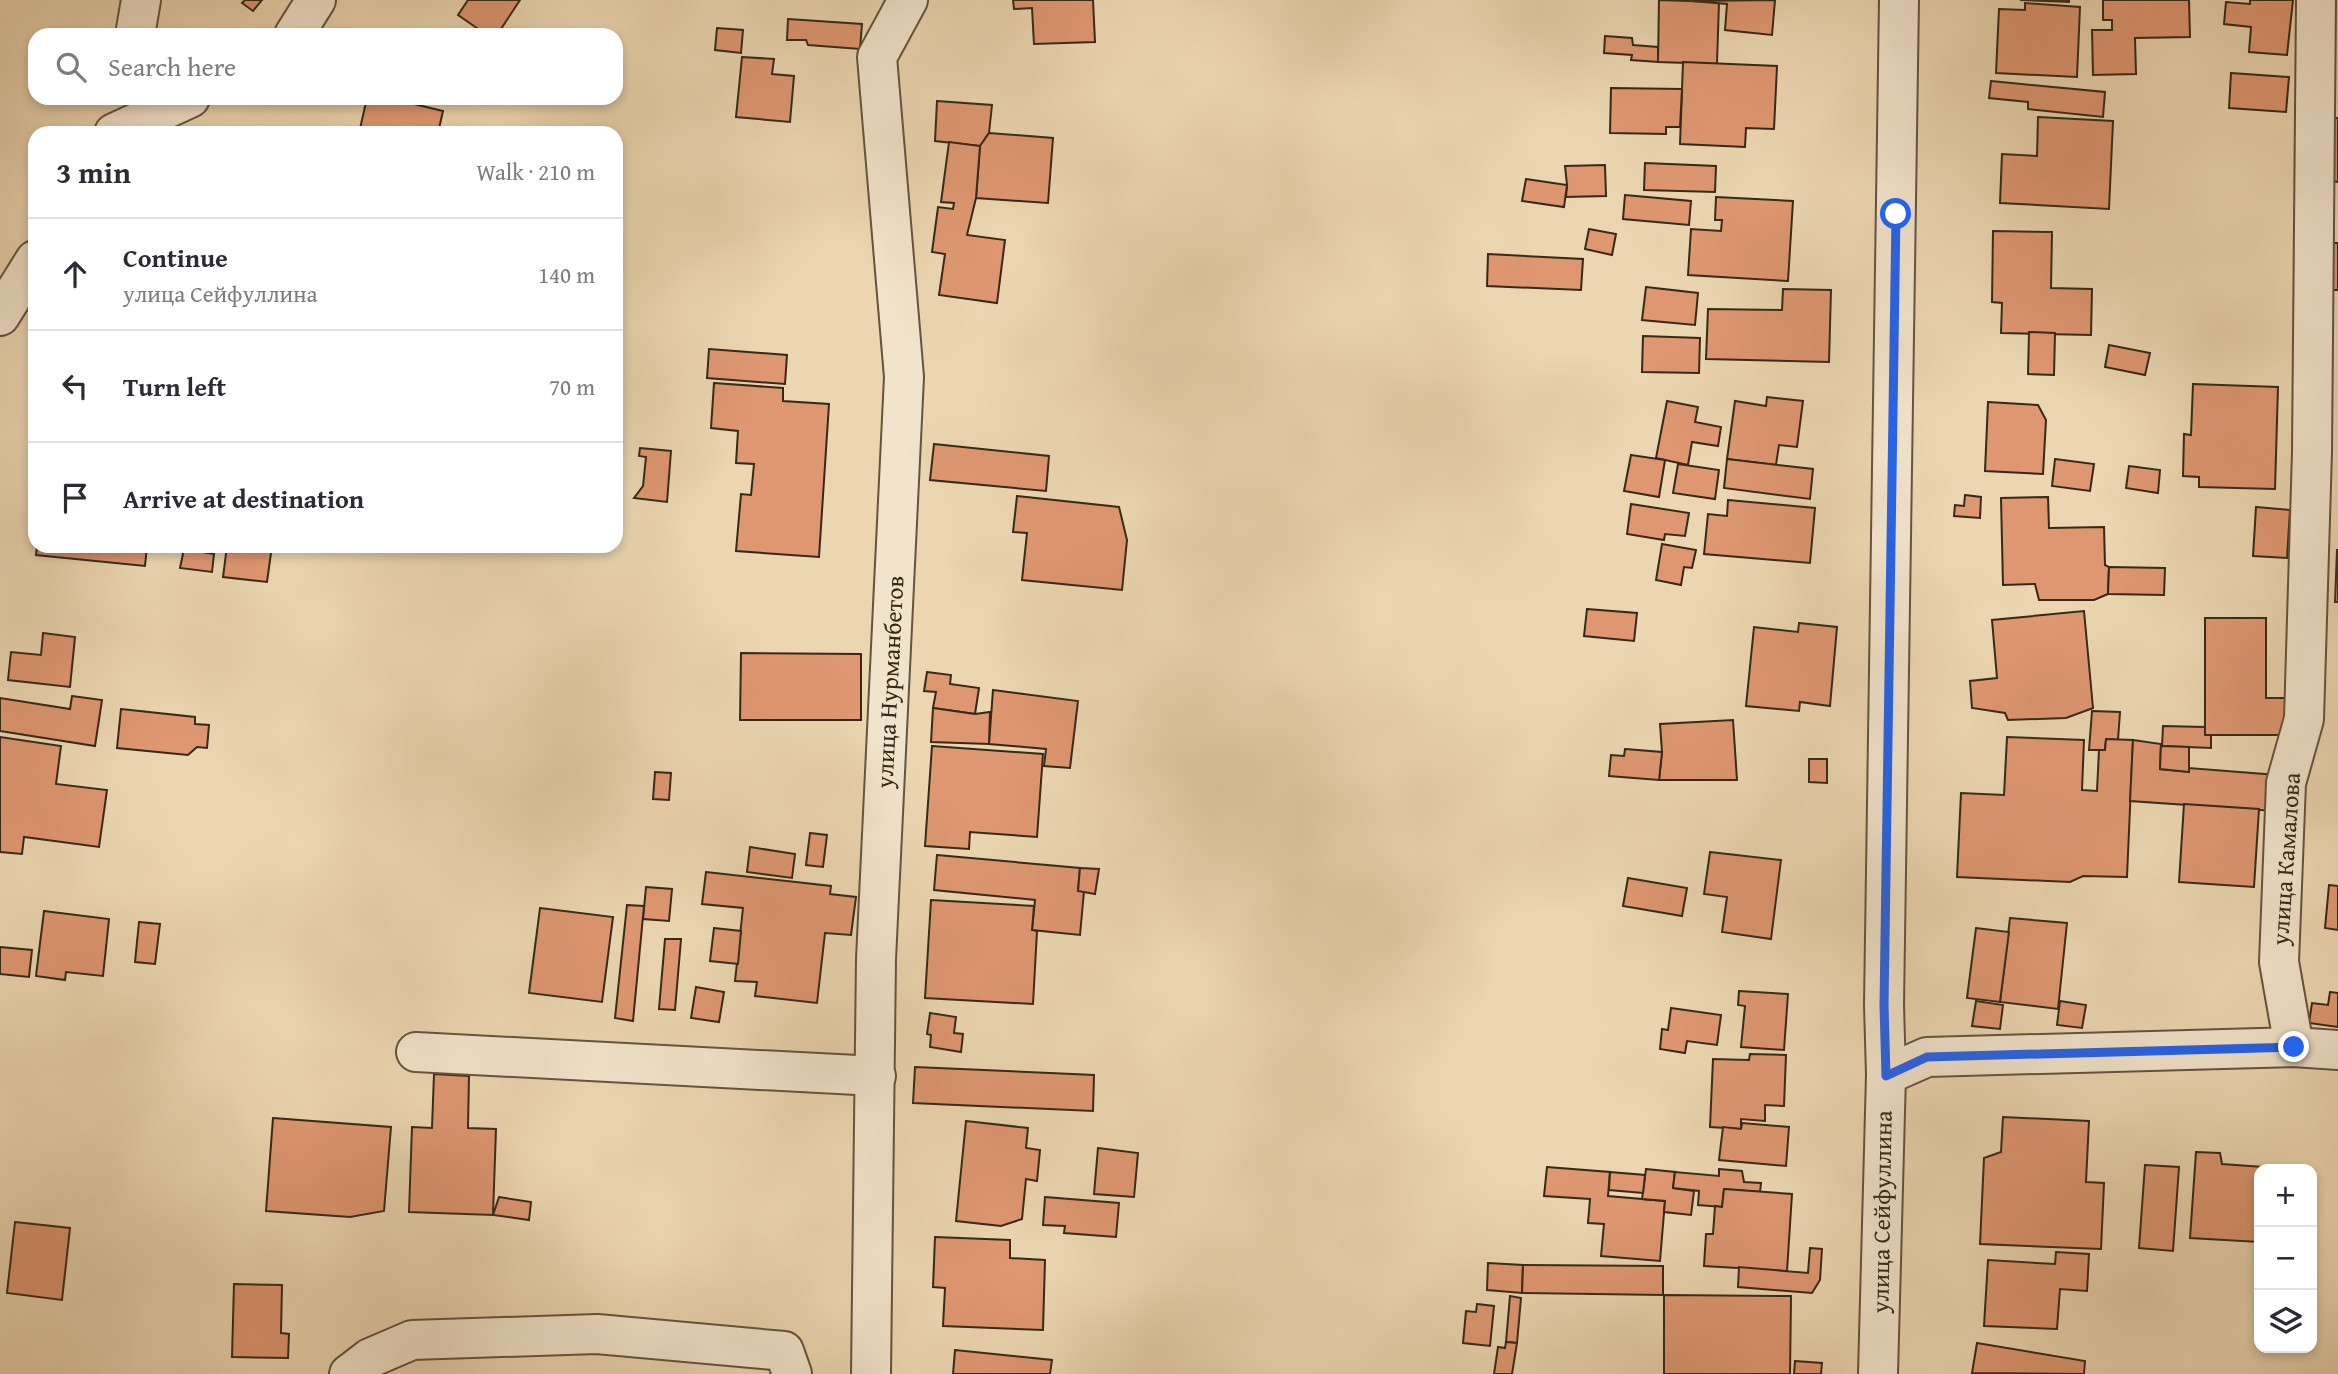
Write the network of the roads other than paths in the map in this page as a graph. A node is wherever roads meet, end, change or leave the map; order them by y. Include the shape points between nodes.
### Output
1 (141, 0) edge
2 (316, 0) edge
3 (908, 0) edge
4 (1899, 0) edge
5 (2316, 0) edge
6 (136, 28) edge
7 (298, 28) edge
8 (168, 105) edge
9 (120, 120) edge
10 (28, 271) edge
11 (0, 316) edge
12 (2294, 1047) junction
13 (2338, 1050) edge
14 (416, 1052) dead end
15 (876, 1076) junction
16 (1886, 1076) junction
17 (349, 1374) edge
18 (792, 1374) edge
19 (871, 1374) edge
20 (1878, 1374) edge

1 - 6 street
2 - 7 street
3 - 15 street, улица Нурманбетов via 877,57 904,377 876,959
4 - 16 street, улица Сейфуллина
5 - 12 street, улица Камалова via 2312,452 2304,719 2286,783 2279,962
8 - 9 street
10 - 11 street
12 - 13 street
12 - 16 street via 1927,1057
14 - 15 street
15 - 19 street, улица Нурманбетов
16 - 20 street, улица Сейфуллина
17 - 18 street via 412,1340 597,1334 784,1351

